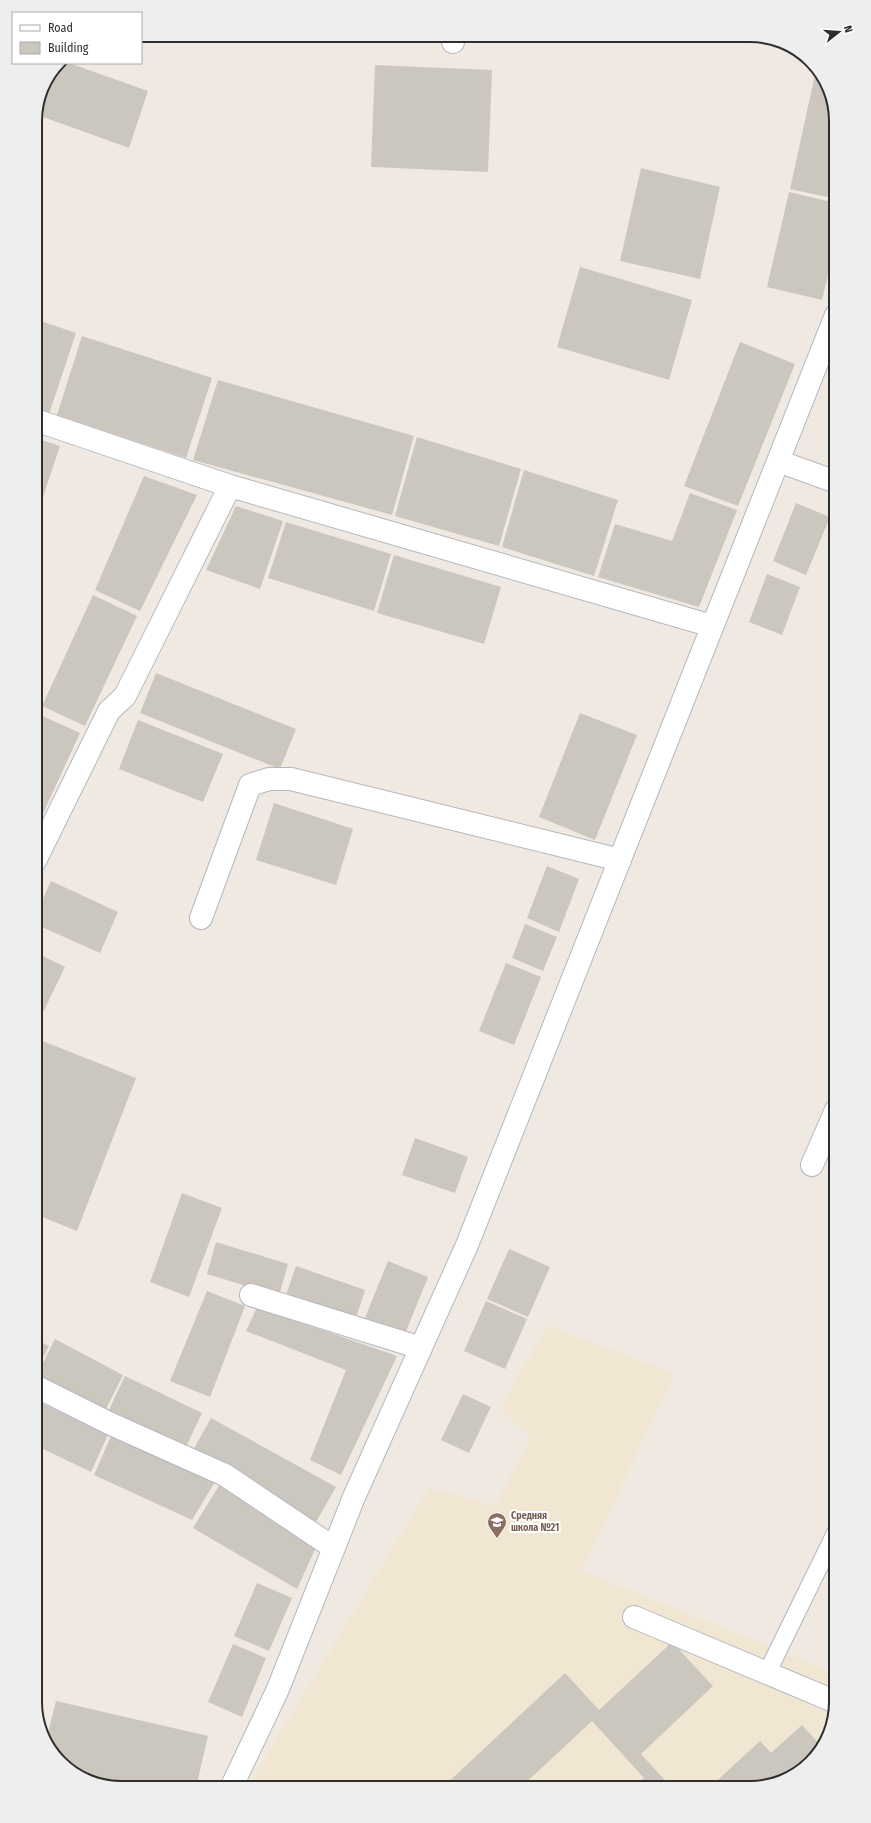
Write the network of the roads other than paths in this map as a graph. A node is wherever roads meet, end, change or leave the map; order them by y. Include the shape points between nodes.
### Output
1 (829, 333) edge
2 (42, 422) edge
3 (778, 461) junction
4 (829, 479) edge
5 (230, 486) junction
6 (712, 626) junction
7 (42, 847) edge
8 (620, 860) junction
9 (201, 918) dead end
10 (829, 1126) edge
11 (812, 1165) dead end
12 (251, 1295) dead end
13 (421, 1348) junction
14 (42, 1390) edge
15 (829, 1546) edge
16 (334, 1548) junction
17 (634, 1617) dead end
18 (766, 1673) junction
19 (829, 1699) edge
20 (234, 1781) edge

1 - 3 street
2 - 5 street
3 - 4 street
3 - 6 street
5 - 6 street
5 - 7 street via 125,696 109,711
6 - 8 street
8 - 9 street via 291,778 269,779 250,785
8 - 13 street via 467,1244
10 - 11 street
12 - 13 street
13 - 16 street via 354,1497
14 - 16 street via 111,1424 225,1475
15 - 18 lane
16 - 20 street via 278,1689
17 - 18 street
18 - 19 street

